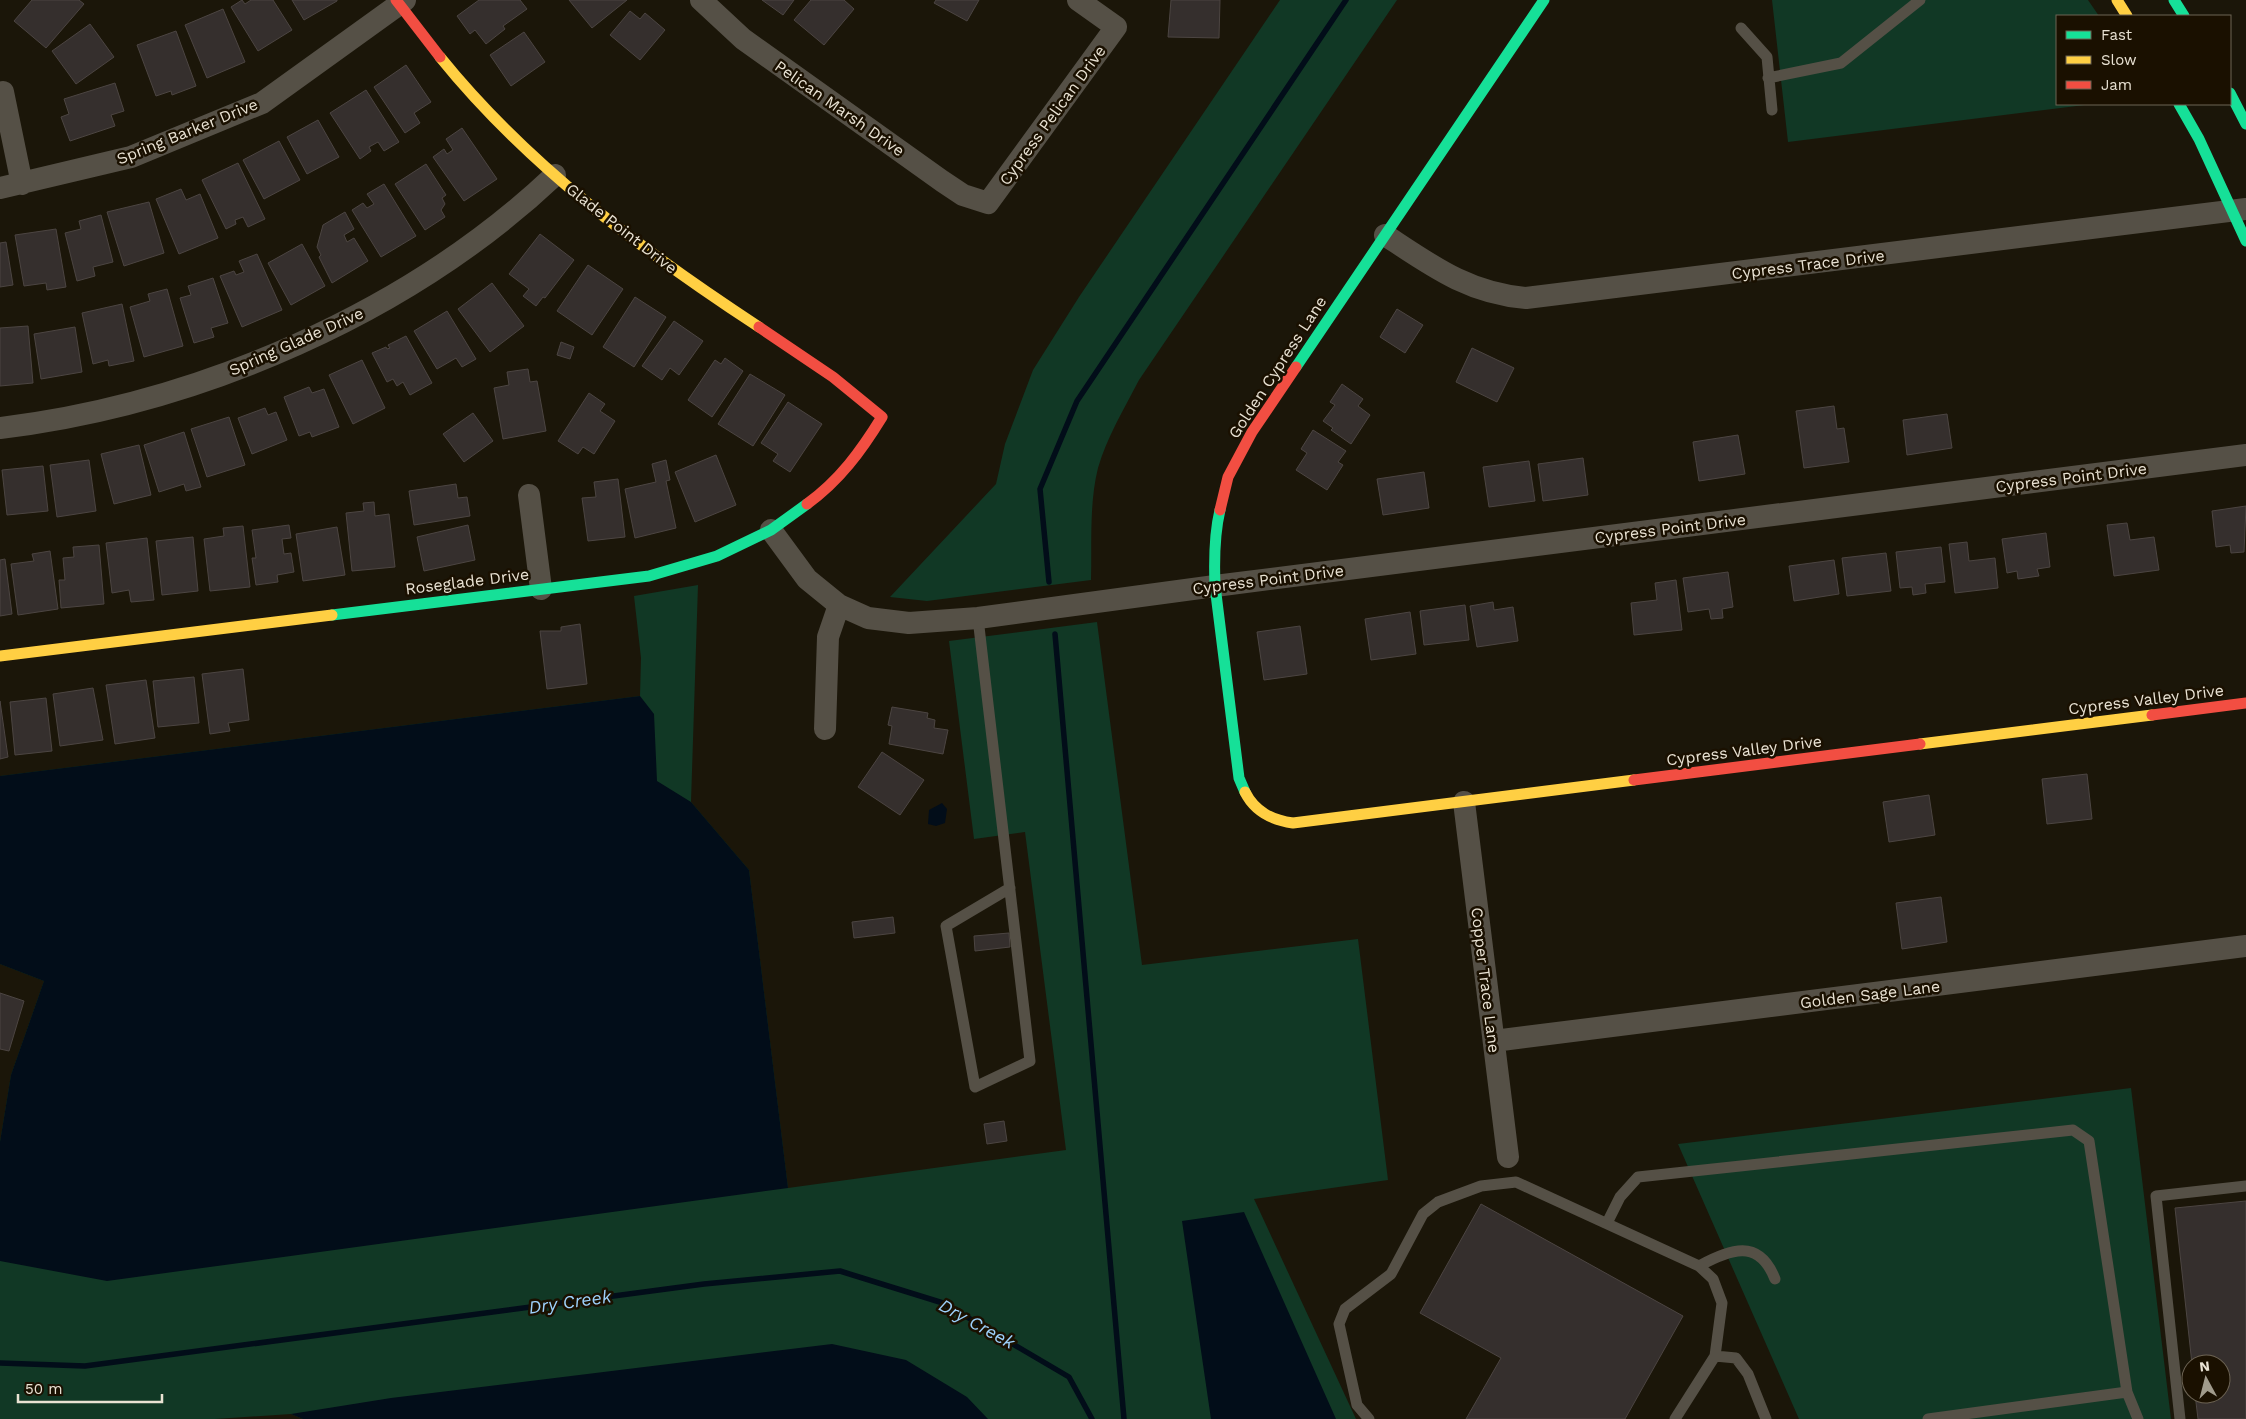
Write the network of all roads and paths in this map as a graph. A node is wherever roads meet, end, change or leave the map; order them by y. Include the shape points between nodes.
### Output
1 (701, 0) edge
2 (1078, 0) edge
3 (1544, 0) edge
4 (1920, 0) edge
5 (2117, 0) edge
6 (2174, 0) edge
7 (400, 2) edge
8 (2126, 15) edge
9 (2183, 15) edge
10 (1741, 28) dead end
11 (1768, 78) junction
12 (3, 92) dead end
13 (2231, 95) edge
14 (2180, 105) edge
15 (1772, 110) dead end
16 (2246, 124) edge
17 (555, 175) junction
18 (22, 184) junction
19 (0, 188) edge
20 (988, 203) joint
21 (2239, 210) edge
22 (1385, 235) junction
23 (2246, 241) edge
24 (882, 416) joint
25 (0, 428) edge
26 (2246, 455) edge
27 (529, 495) dead end
28 (771, 530) junction
29 (1215, 586) junction
30 (541, 589) junction
31 (839, 605) junction
32 (978, 618) junction
33 (0, 656) edge
34 (2246, 703) edge
35 (825, 729) dead end
36 (1464, 802) junction
37 (1251, 806) joint
38 (1010, 888) junction
39 (2246, 946) edge
40 (1494, 1042) junction
41 (1508, 1158) dead end
42 (2246, 1186) edge
43 (1607, 1223) junction
44 (1699, 1266) junction
45 (1775, 1279) dead end
46 (1715, 1356) junction
47 (2127, 1392) junction
48 (1369, 1419) edge
49 (1675, 1419) edge
50 (1766, 1419) edge
51 (1928, 1419) edge
52 (2138, 1419) edge
53 (2180, 1419) edge

1 - 20 street, Pelican Marsh Drive via 743,39 942,181 963,194
2 - 20 street, Cypress Pelican Drive via 1116,27
3 - 22 street, Golden Cypress Lane
4 - 11 lane via 1841,63
5 - 8 street
6 - 9 street
7 - 17 street, Glade Point Drive via 476,98
7 - 18 street, Spring Barker Drive via 262,103 131,157
10 - 11 lane via 1766,57
11 - 15 lane
12 - 18 street
13 - 16 street
14 - 21 street
17 - 24 street, Glade Point Drive via 617,227 850,388
17 - 25 street, Spring Glade Drive via 523,206 457,254 375,305 304,341 170,392
18 - 19 street, Spring Barker Drive
21 - 22 street, Cypress Trace Drive via 1526,298 1466,285
21 - 23 street
22 - 29 street, Golden Cypress Lane via 1252,432 1232,469 1216,526
24 - 28 street, Roseglade Drive via 852,462 822,492
26 - 29 street, Cypress Point Drive
27 - 30 street
28 - 30 street, Roseglade Drive via 717,556 649,576
28 - 31 street via 807,579
29 - 32 street, Cypress Point Drive
29 - 37 street, Golden Cypress Lane via 1239,778
30 - 33 street, Roseglade Drive
31 - 32 street via 868,618 909,623
31 - 35 street via 828,637
32 - 38 lane
34 - 36 street, Cypress Valley Drive
36 - 37 street, Cypress Valley Drive via 1293,823 1262,816
36 - 40 street, Copper Trace Lane
38 - 38 lane via 946,926 975,1087 1030,1061
39 - 40 street, Golden Sage Lane
40 - 41 street, Copper Trace Lane
42 - 53 lane via 2156,1196
43 - 44 lane
43 - 47 lane via 1620,1197 1638,1177 2073,1130 2089,1141
43 - 48 lane via 1516,1182 1480,1186 1438,1202 1423,1214 1391,1274 1345,1309 1339,1324 1357,1405
44 - 45 lane via 1724,1252 1745,1250 1769,1263
44 - 46 lane via 1713,1279 1722,1303
46 - 49 lane
46 - 50 lane via 1736,1358 1748,1374
47 - 51 lane
47 - 52 lane

